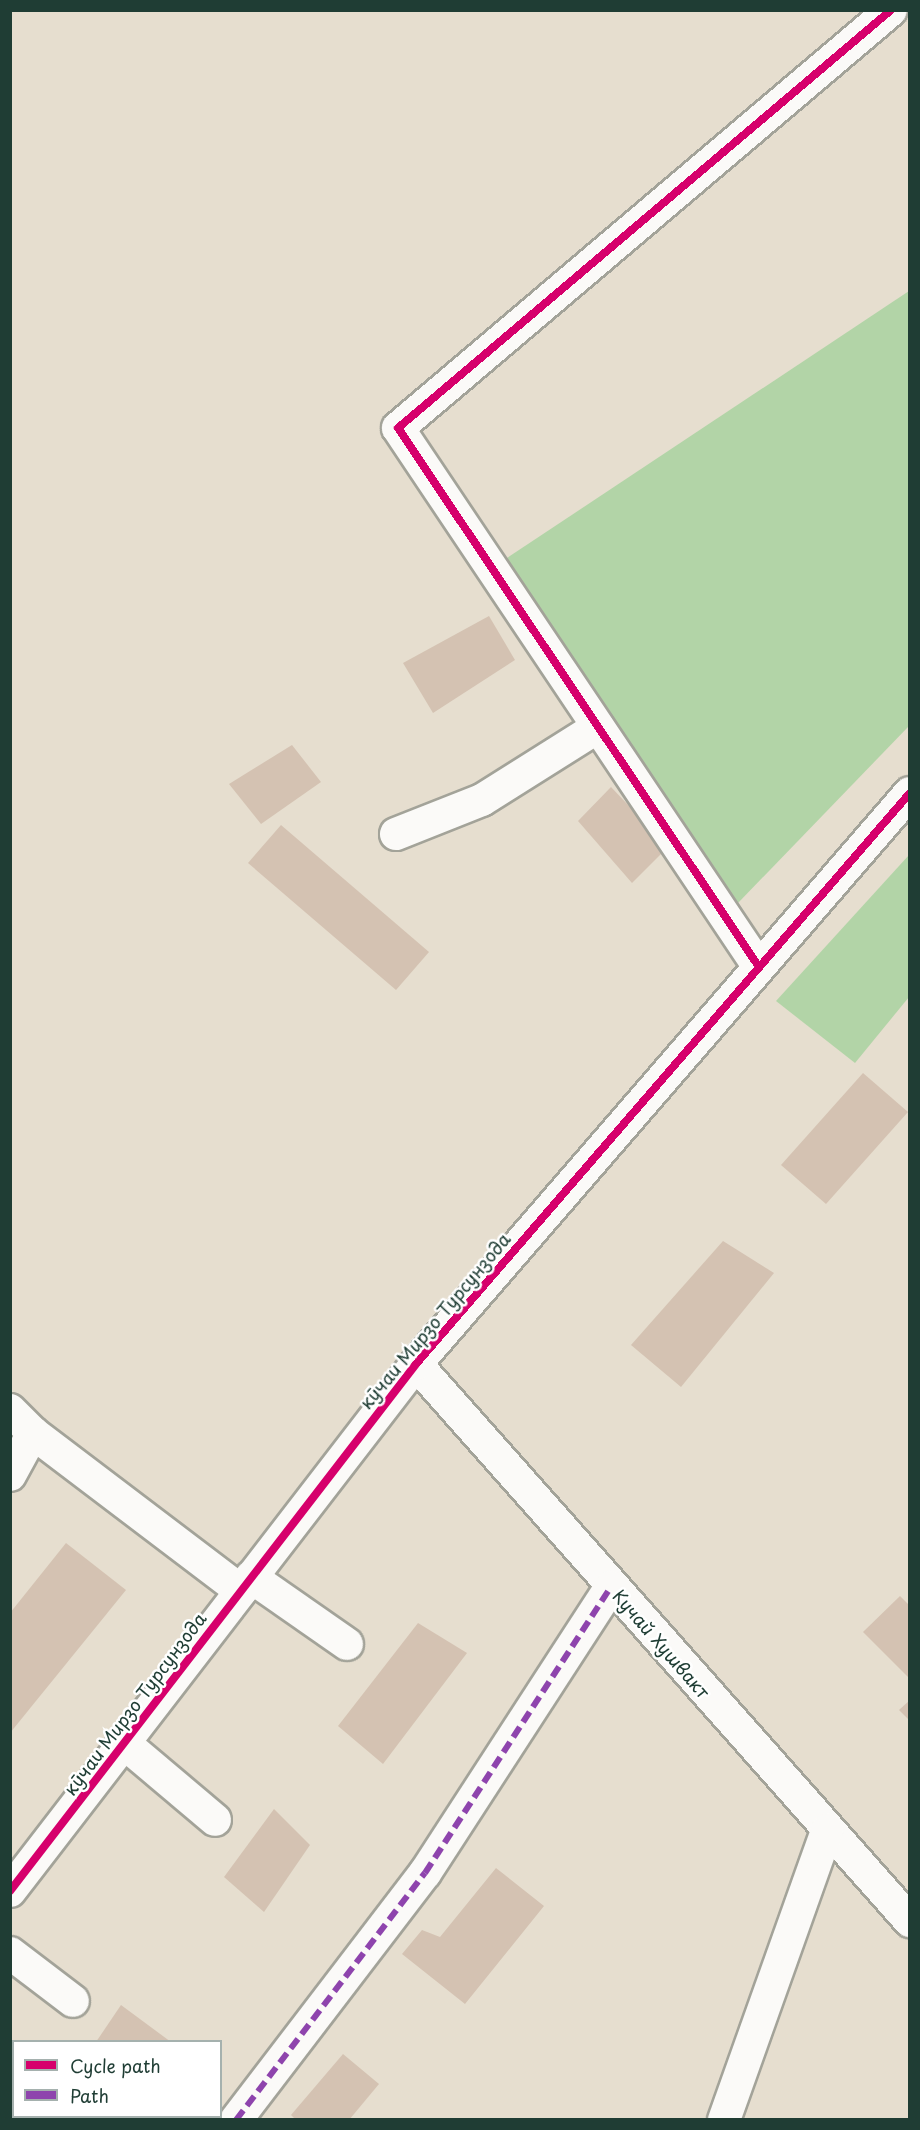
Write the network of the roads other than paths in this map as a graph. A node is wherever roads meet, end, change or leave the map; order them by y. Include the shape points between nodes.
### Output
1 (891, 10) edge
2 (598, 727) junction
3 (909, 793) edge
4 (396, 834) dead end
5 (757, 964) junction
6 (416, 1364) junction
7 (10, 1410) edge
8 (33, 1433) junction
9 (10, 1475) edge
10 (246, 1584) junction
11 (611, 1587) junction
12 (348, 1644) dead end
13 (124, 1743) junction
14 (215, 1820) dead end
15 (827, 1830) junction
16 (10, 1891) edge
17 (909, 1921) edge
18 (10, 1953) edge
19 (73, 2001) dead end
20 (236, 2120) edge
21 (724, 2120) edge

1 - 2 street via 398,428
2 - 4 street via 482,800
2 - 5 street
3 - 5 street, кӯчаи Мирзо Турсунзода
5 - 6 street, кӯчаи Мирзо Турсунзода
6 - 10 street, кӯчаи Мирзо Турсунзода
6 - 11 street, Кучай Хушвакт
7 - 8 street
8 - 9 street
8 - 10 street
10 - 12 street
10 - 13 street, кӯчаи Мирзо Турсунзода
11 - 15 street, Кучай Хушвакт
11 - 20 street via 424,1873
13 - 14 street
13 - 16 street, кӯчаи Мирзо Турсунзода
15 - 17 street, Кучай Хушвакт
15 - 21 street
18 - 19 street

